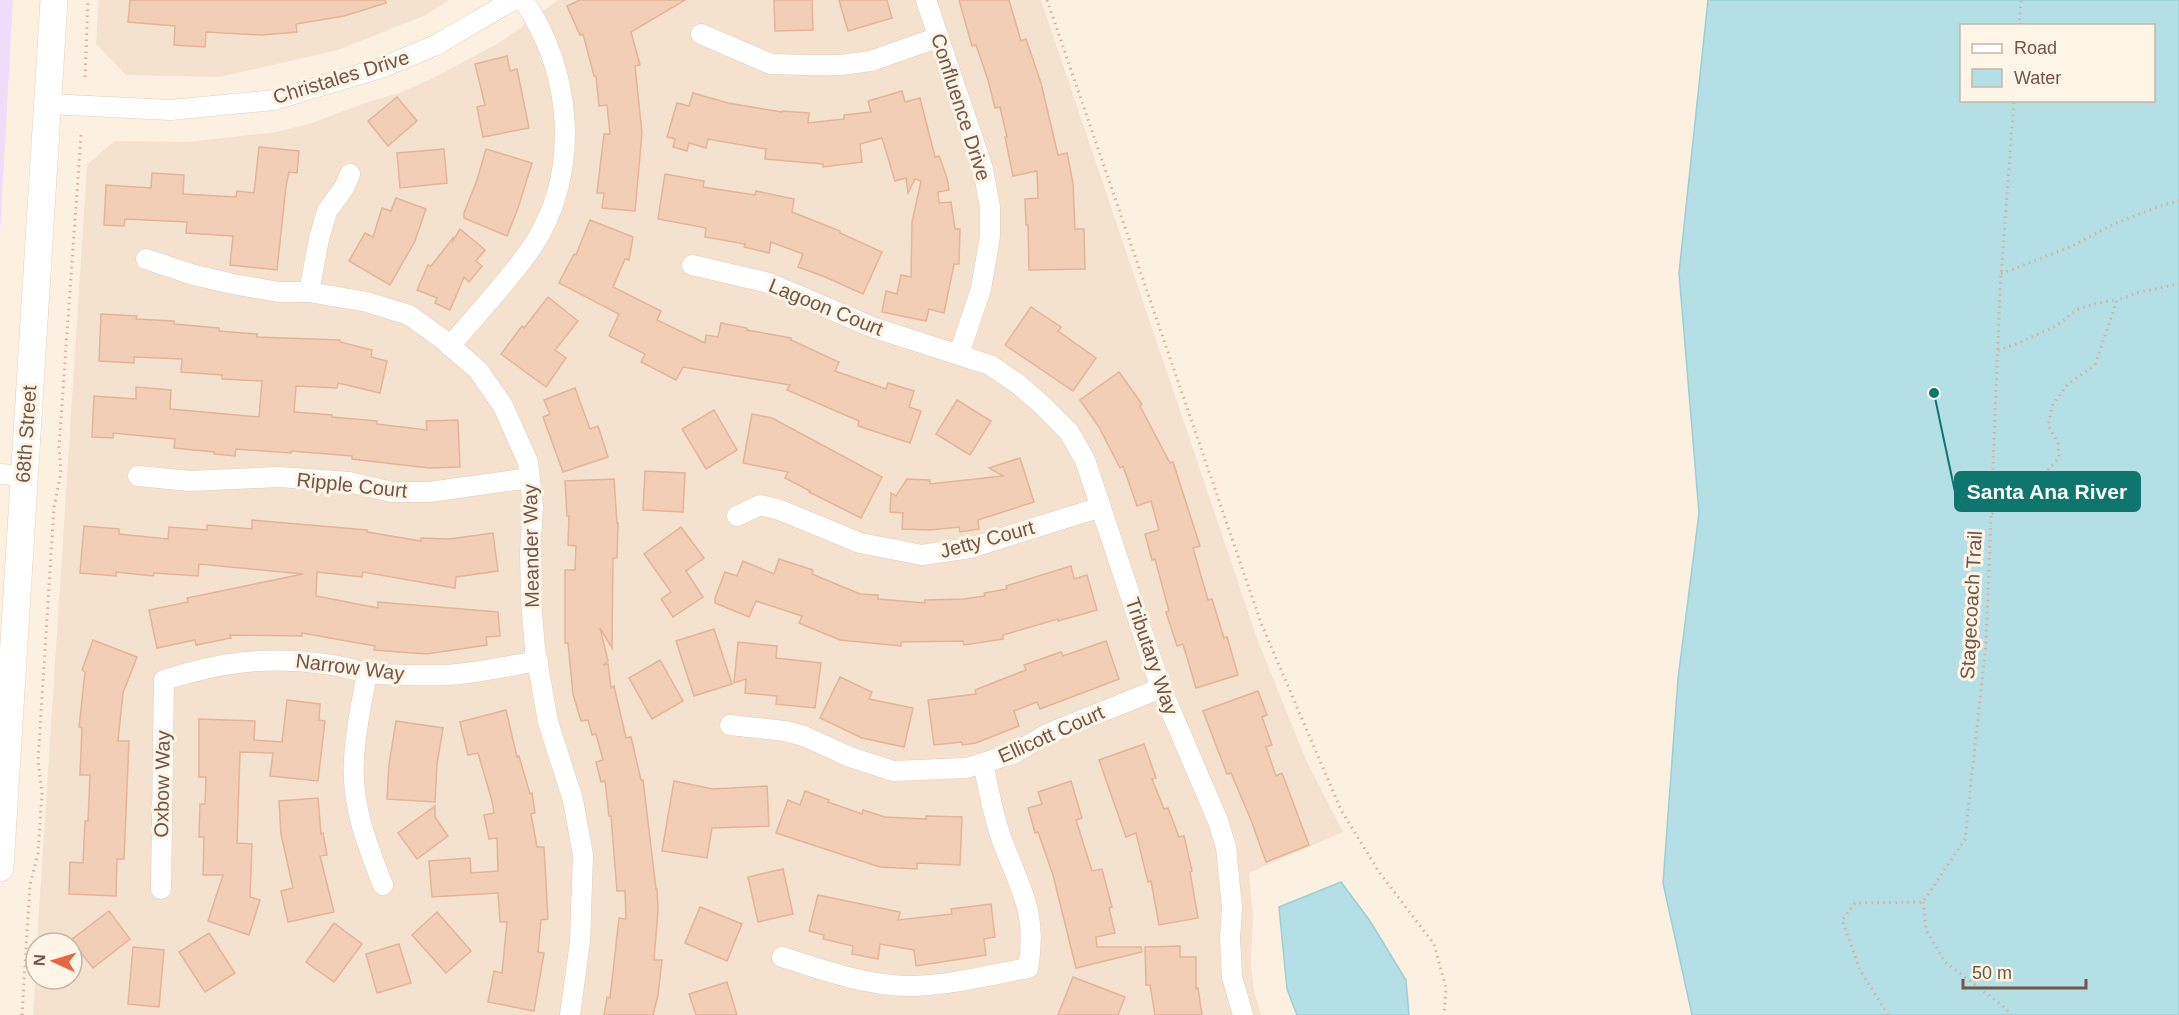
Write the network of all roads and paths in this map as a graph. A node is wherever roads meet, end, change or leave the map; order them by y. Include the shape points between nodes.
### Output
1 (54, 0) edge
2 (88, 0) edge
3 (513, 0) edge
4 (523, 0) edge
5 (926, 0) edge
6 (1047, 0) edge
7 (2021, 0) edge
8 (2019, 24) edge
9 (701, 34) dead end
10 (939, 37) junction
11 (85, 77) dead end
12 (2014, 102) edge
13 (48, 104) junction
14 (81, 135) dead end
15 (350, 174) dead end
16 (2179, 201) edge
17 (146, 259) dead end
18 (692, 265) dead end
19 (2001, 274) junction
20 (2179, 284) edge
21 (309, 292) junction
22 (2117, 300) junction
23 (450, 346) junction
24 (1998, 350) junction
25 (959, 354) junction
26 (12, 475) edge
27 (138, 476) dead end
28 (530, 478) junction
29 (1101, 507) junction
30 (1991, 515) junction
31 (737, 516) dead end
32 (538, 661) junction
33 (368, 673) junction
34 (164, 680) joint
35 (1161, 688) junction
36 (730, 724) dead end
37 (983, 764) junction
38 (0, 868) edge
39 (383, 885) dead end
40 (161, 889) dead end
41 (1923, 902) junction
42 (782, 957) dead end
43 (22, 1015) edge
44 (570, 1015) edge
45 (1243, 1015) edge
46 (1444, 1015) edge
47 (1888, 1015) edge
48 (2009, 1015) edge

1 - 13 street, 68th Street
2 - 11 path
3 - 13 street, Christales Drive via 436,45 381,68 274,100 171,110
4 - 23 street via 550,52 565,109 560,176 553,205 532,247
5 - 10 street, Confluence Drive
6 - 46 path via 1261,623 1341,810 1379,872 1434,944 1446,988
7 - 8 path
9 - 10 street via 771,64 807,65 872,61
10 - 25 street, Confluence Drive via 983,169 990,207 990,236 981,289
12 - 19 path, Stagecoach Trail
13 - 26 street, 68th Street
14 - 43 path via 59,447 61,473 54,507 38,761 42,793 38,854 30,885
15 - 21 street via 327,211
16 - 19 path via 2116,223 2072,246
17 - 21 street, Meander Way via 233,284 279,292
18 - 25 street, Lagoon Court via 769,284 872,327
19 - 24 path, Stagecoach Trail
20 - 22 path
21 - 23 street, Meander Way via 367,302 409,315
22 - 24 path via 2076,310 2056,326
22 - 30 path via 2095,365 2068,384 2053,404 2048,425 2058,443 2059,458 2032,486 2010,497
23 - 28 street, Meander Way via 478,370 503,406 528,462
24 - 30 path, Stagecoach Trail
25 - 29 street, Tributary Way via 990,365 1018,384 1069,432 1085,460
26 - 38 street, 68th Street
27 - 28 street, Ripple Court via 190,481 279,477 349,482 392,492 470,488
28 - 32 street, Meander Way via 531,600
29 - 31 street, Jetty Court via 970,548 922,555 860,543 760,505
29 - 35 street, Tributary Way
30 - 41 path, Stagecoach Trail via 1986,643 1965,839
32 - 33 street, Narrow Way via 449,675
32 - 44 street, Meander Way via 548,722 573,800 583,855 580,942
33 - 34 street, Narrow Way via 285,659 203,668
33 - 39 street via 353,761 354,789 365,840
34 - 40 street, Oxbow Way
35 - 37 street, Ellicott Court
35 - 45 street, Tributary Way via 1226,847 1232,908 1232,977
36 - 37 street, Ellicott Court via 804,736 893,771
37 - 42 street via 1001,838 1026,899 1031,929 1028,968 913,986 828,972
41 - 47 path via 1855,903 1842,920 1860,969
41 - 48 path via 1926,930 1946,962 2007,1009

